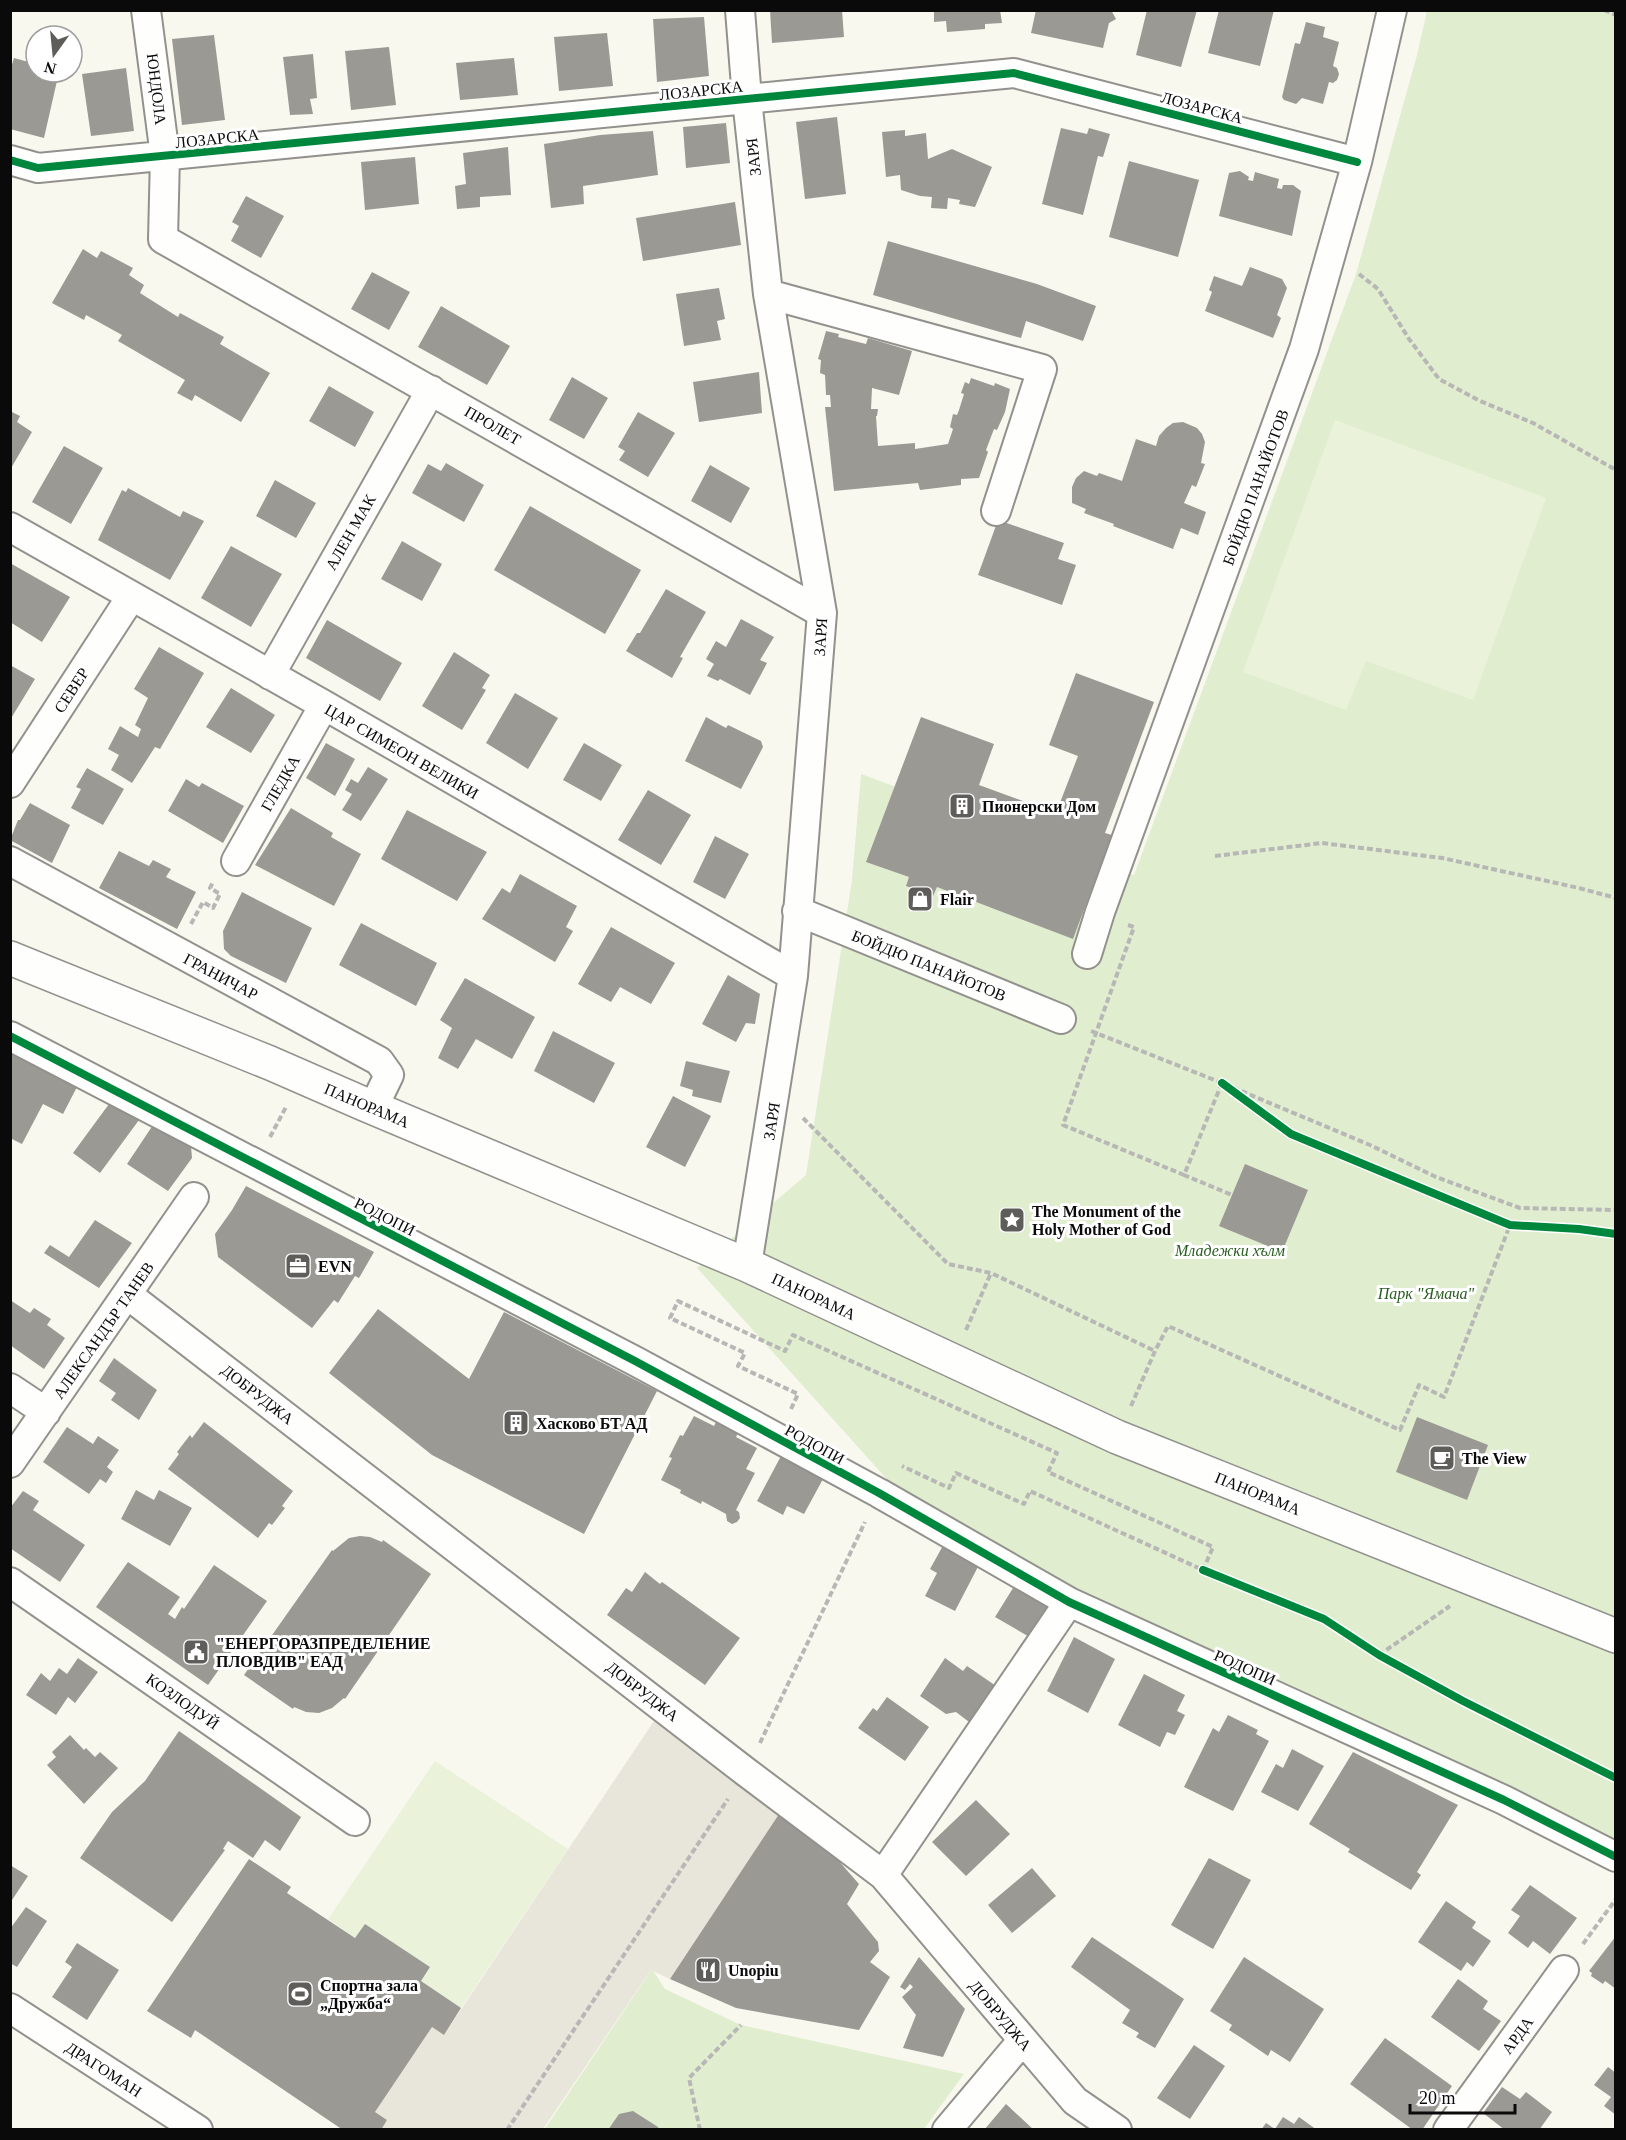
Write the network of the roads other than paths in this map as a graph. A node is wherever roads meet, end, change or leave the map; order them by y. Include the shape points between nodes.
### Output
1 (146, 10) edge
2 (740, 10) edge
3 (1392, 10) edge
4 (747, 99) junction
5 (165, 156) junction
6 (10, 160) edge
7 (1357, 162) junction
8 (163, 239) joint
9 (768, 294) junction
10 (431, 390) junction
11 (996, 511) dead end
12 (10, 527) edge
13 (131, 597) junction
14 (822, 613) junction
15 (270, 675) junction
16 (324, 705) junction
17 (10, 783) edge
18 (10, 861) edge
19 (236, 861) dead end
20 (797, 911) junction
21 (1087, 954) dead end
22 (10, 958) edge
23 (793, 976) junction
24 (1060, 1019) road end
25 (10, 1036) edge
26 (364, 1104) junction
27 (194, 1197) dead end
28 (747, 1265) junction
29 (128, 1295) junction
30 (10, 1388) edge
31 (46, 1412) junction
32 (10, 1463) edge
33 (10, 1582) edge
34 (1069, 1602) junction
35 (1616, 1636) edge
36 (355, 1821) dead end
37 (1616, 1857) edge
38 (883, 1875) junction
39 (1564, 1970) road end
40 (10, 2008) edge
41 (1022, 2041) junction
42 (198, 2130) edge
43 (947, 2130) edge
44 (1116, 2130) edge
45 (1448, 2130) edge

1 - 5 street, ЮНДОЛА
2 - 4 street, ЗАРЯ
3 - 7 street, БОЙДЮ ПАНАЙОТОВ
4 - 5 street, ЛОЗАРСКА
4 - 7 street, ЛОЗАРСКА via 1014,73
4 - 9 street, ЗАРЯ
5 - 6 street, ЛОЗАРСКА via 38,168
5 - 8 street, ЮНДОЛА
7 - 21 street, БОЙДЮ ПАНАЙОТОВ via 1304,349
8 - 10 street, ПРОЛЕТ
9 - 11 street via 1042,369
9 - 14 street, ЗАРЯ
10 - 14 street, ПРОЛЕТ
10 - 15 street, АЛЕН МАК
12 - 13 street, ЦАР СИМЕОН ВЕЛИКИ
13 - 15 street, ЦАР СИМЕОН ВЕЛИКИ
13 - 17 street, СЕВЕР
14 - 20 street, ЗАРЯ
15 - 16 street, ЦАР СИМЕОН ВЕЛИКИ
16 - 19 street, ГЛЕДКА
16 - 23 street, ЦАР СИМЕОН ВЕЛИКИ
18 - 26 street, ГРАНИЧАР via 379,1061 388,1075 376,1102
20 - 23 street, ЗАРЯ
20 - 24 street, БОЙДЮ ПАНАЙОТОВ
22 - 26 street, ПАНОРАМА
23 - 28 street, ЗАРЯ
25 - 34 street, РОДОПИ via 635,1361
26 - 28 street, ПАНОРАМА
27 - 29 street, АЛЕКСАНДЪР ТАНЕВ
28 - 35 street, ПАНОРАМА via 1117,1437
29 - 31 street, АЛЕКСАНДЪР ТАНЕВ
29 - 38 street, ДОБРУДЖА
30 - 31 street
31 - 32 street, АЛЕКСАНДЪР ТАНЕВ
33 - 36 street, КОЗЛОДУЙ
34 - 37 street, РОДОПИ via 1504,1800
34 - 38 street
38 - 41 street, ДОБРУДЖА
39 - 45 street, АРДА
40 - 42 street, ДРАГОМАН
41 - 43 street
41 - 44 street, ДОБРУДЖА via 1075,2101

